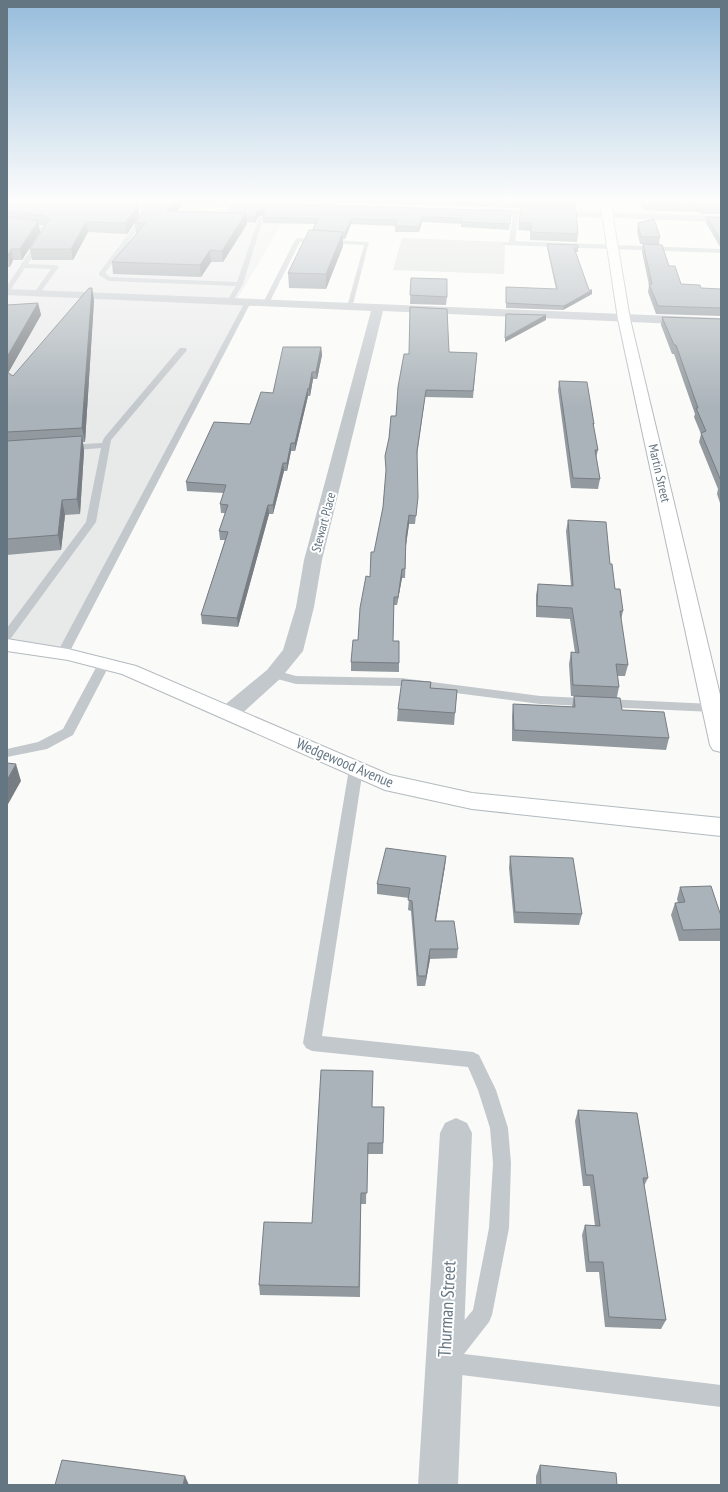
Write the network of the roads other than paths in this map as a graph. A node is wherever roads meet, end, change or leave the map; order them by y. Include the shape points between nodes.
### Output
1 (22, 270) edge
2 (54, 270) edge
3 (103, 270) edge
4 (245, 270) edge
5 (283, 270) edge
6 (360, 270) edge
7 (616, 270) edge
8 (240, 284) junction
9 (7, 291) edge
10 (37, 293) junction
11 (230, 301) junction
12 (248, 302) junction
13 (266, 303) junction
14 (350, 307) junction
15 (378, 308) junction
16 (624, 319) junction
17 (721, 322) edge
18 (183, 350) dead end
19 (106, 445) junction
20 (60, 448) edge
21 (7, 636) edge
22 (7, 644) edge
23 (63, 653) junction
24 (105, 662) junction
25 (274, 674) junction
26 (713, 708) junction
27 (229, 713) junction
28 (721, 745) edge
29 (7, 753) edge
30 (356, 769) junction
31 (721, 827) edge
32 (456, 1133) dead end
33 (444, 1362) junction
34 (721, 1396) edge
35 (438, 1485) edge

1 - 9 lane
2 - 10 lane
3 - 8 lane via 100,274 109,279
4 - 8 lane
5 - 13 lane
6 - 14 lane
7 - 16 street, Martin Street
8 - 11 lane
9 - 10 street
10 - 11 street
11 - 12 street
12 - 13 street
12 - 23 lane
13 - 14 street
14 - 15 street
15 - 16 street
15 - 25 street, Stewart Place via 313,560 305,607 293,651
16 - 17 street
16 - 26 street, Martin Street
18 - 19 lane via 107,440
19 - 20 lane
19 - 21 lane via 91,522
22 - 23 street, Wedgewood Avenue
23 - 24 street, Wedgewood Avenue
24 - 27 street, Wedgewood Avenue
24 - 29 lane via 68,732 42,746
25 - 26 lane via 296,680 401,682 540,700
25 - 27 street, Stewart Place
26 - 28 street, Martin Street
27 - 30 street, Wedgewood Avenue
30 - 31 street, Wedgewood Avenue via 385,782 472,801
30 - 33 lane via 312,1043 473,1060 487,1090 499,1128 502,1163 499,1228 482,1315
32 - 33 street, Thurman Street
33 - 34 lane
33 - 35 street, Thurman Street

